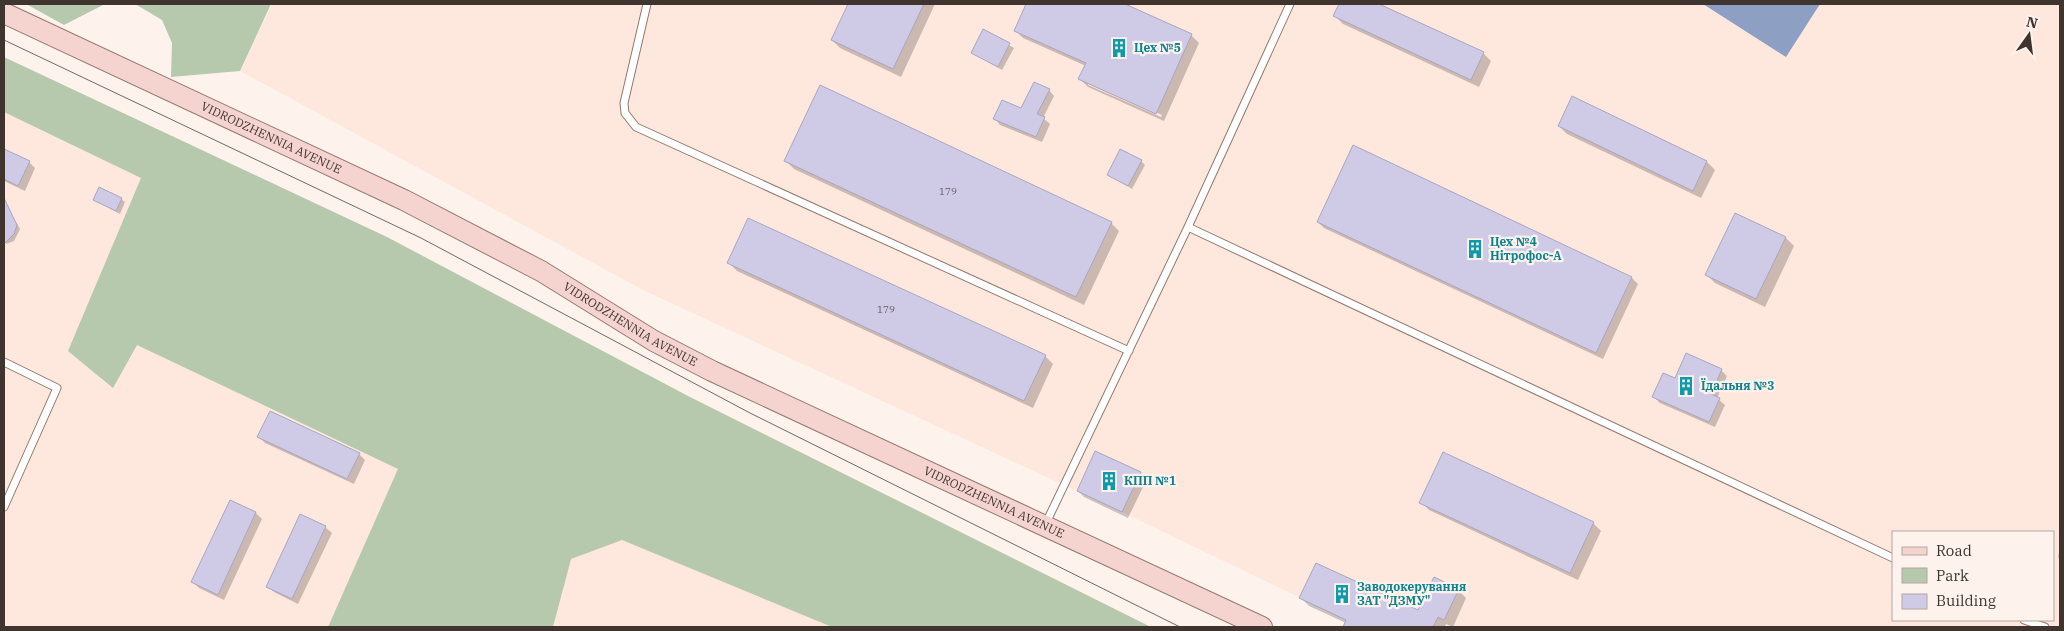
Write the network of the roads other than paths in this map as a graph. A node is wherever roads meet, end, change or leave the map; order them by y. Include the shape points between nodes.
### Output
1 (647, 4) edge
2 (1290, 4) edge
3 (4, 13) edge
4 (1188, 228) junction
5 (1129, 351) junction
6 (4, 362) edge
7 (4, 507) edge
8 (1045, 526) junction
9 (1892, 558) edge
10 (2027, 621) edge
11 (1262, 627) edge
12 (2045, 627) edge

1 - 5 lane via 624,103 629,121 636,127
2 - 4 lane
3 - 8 street, VIDRODZHENNIA AVENUE via 404,200 541,271 654,341 712,371
4 - 5 lane
4 - 9 lane
5 - 8 lane
6 - 7 lane via 57,388
8 - 11 street, VIDRODZHENNIA AVENUE
10 - 12 lane

